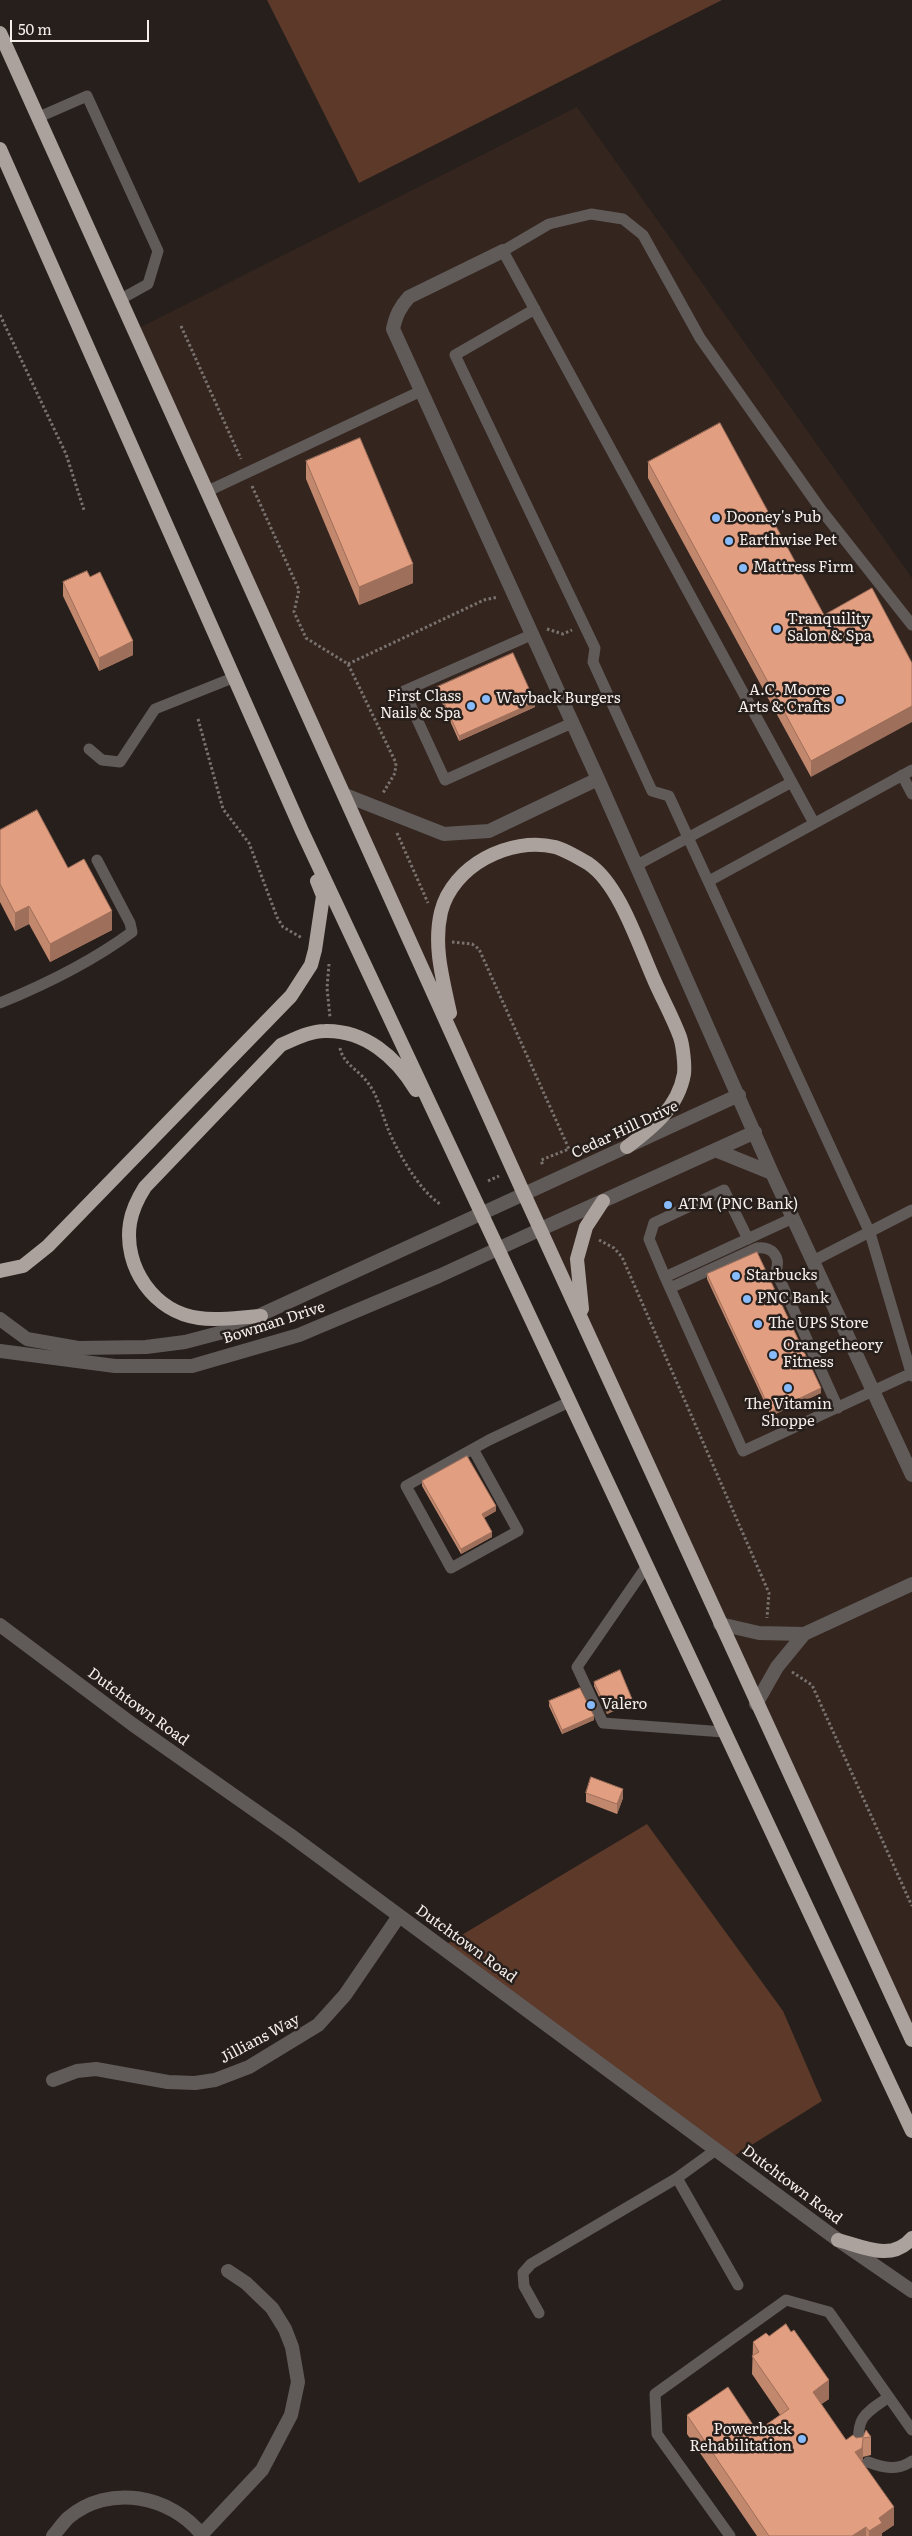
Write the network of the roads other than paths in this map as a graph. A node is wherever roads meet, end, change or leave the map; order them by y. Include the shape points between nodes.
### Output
1 (0, 33) edge
2 (38, 117) junction
3 (0, 149) edge
4 (503, 251) junction
5 (121, 299) junction
6 (535, 309) junction
7 (421, 391) junction
8 (208, 491) junction
9 (912, 625) edge
10 (536, 630) junction
11 (235, 677) junction
12 (572, 723) junction
13 (89, 749) dead end
14 (907, 773) edge
15 (598, 779) junction
16 (792, 782) junction
17 (912, 794) edge
18 (345, 795) junction
19 (814, 823) junction
20 (302, 830) junction
21 (688, 837) junction
22 (97, 860) dead end
23 (637, 865) junction
24 (708, 881) junction
25 (0, 1003) edge
26 (456, 1041) junction
27 (739, 1095) junction
28 (754, 1132) junction
29 (448, 1143) junction
30 (627, 1147) junction
31 (715, 1150) junction
32 (772, 1173) junction
33 (524, 1194) junction
34 (602, 1201) junction
35 (912, 1210) edge
36 (482, 1214) junction
37 (793, 1218) junction
38 (541, 1229) junction
39 (765, 1231) junction
40 (870, 1233) junction
41 (748, 1239) junction
42 (497, 1250) junction
43 (776, 1256) junction
44 (813, 1261) junction
45 (0, 1271) edge
46 (665, 1277) junction
47 (670, 1288) junction
48 (261, 1316) junction
49 (0, 1319) edge
50 (584, 1319) junction
51 (0, 1351) edge
52 (912, 1374) edge
53 (873, 1392) junction
54 (569, 1402) junction
55 (838, 1408) junction
56 (473, 1449) junction
57 (912, 1475) edge
58 (646, 1567) junction
59 (912, 1584) edge
60 (720, 1624) junction
61 (0, 1625) edge
62 (804, 1634) junction
63 (756, 1704) junction
64 (724, 1732) junction
65 (399, 1916) junction
66 (912, 2040) edge
67 (52, 2080) dead end
68 (912, 2131) edge
69 (716, 2149) junction
70 (677, 2178) junction
71 (912, 2238) edge
72 (838, 2240) junction
73 (228, 2271) dead end
74 (738, 2285) dead end
75 (912, 2292) edge
76 (539, 2314) dead end
77 (889, 2397) junction
78 (912, 2430) edge
79 (859, 2449) edge
80 (912, 2461) edge
81 (868, 2462) dead end
82 (202, 2535) edge
83 (53, 2536) edge
84 (730, 2536) edge

1 - 2 highway
2 - 5 highway
2 - 5 lane via 87,96 158,251 148,284
3 - 11 highway
4 - 6 lane
4 - 7 street via 409,297 401,306 393,329
4 - 9 lane via 549,224 591,214 623,219 643,236 700,338 822,511
5 - 8 highway
6 - 16 lane
6 - 21 lane via 455,355 595,648 593,662 652,790 669,796
7 - 8 lane
7 - 10 street via 511,591
8 - 18 highway
10 - 12 street
10 - 12 lane via 404,691 445,780
11 - 13 lane via 156,709 120,762 102,760
11 - 20 highway
12 - 15 street
14 - 17 lane
14 - 19 lane
15 - 18 street via 489,831 444,834
15 - 23 street
16 - 19 lane
16 - 21 lane
18 - 26 highway
19 - 24 lane
20 - 29 highway
20 - 45 highway via 303,845 323,896 311,965 291,996 48,1246 23,1266
21 - 23 lane
21 - 24 lane
22 - 25 lane via 132,932 115,944
23 - 27 street
24 - 40 lane
26 - 30 highway via 440,966 438,937 441,911 450,891 466,870 512,848 556,847 590,864 615,895 680,1038 684,1072 680,1088 658,1121
26 - 33 highway
27 - 28 street
27 - 30 street, Cedar Hill Drive
28 - 31 street
28 - 32 street
29 - 36 highway
29 - 48 highway via 408,1077 373,1044 351,1033 324,1031 281,1045 144,1187 130,1222 132,1259 139,1277 164,1304 199,1318
30 - 33 street, Cedar Hill Drive
31 - 32 street
31 - 34 street
32 - 37 street
33 - 36 street, Bowman Drive
33 - 38 highway
34 - 38 street
34 - 50 highway via 586,1227 577,1259
35 - 40 lane
36 - 42 highway
36 - 48 street, Bowman Drive
37 - 39 lane
37 - 44 street
38 - 42 street, Bowman Drive
38 - 50 highway
39 - 41 lane
39 - 43 lane
40 - 44 lane
40 - 52 lane
41 - 46 lane
41 - 46 lane via 724,1190 654,1223 649,1239
42 - 51 street, Bowman Drive via 298,1335 192,1366 115,1366
42 - 54 highway
43 - 47 lane via 766,1248 757,1248
43 - 55 lane via 776,1272
44 - 53 street
46 - 47 lane
47 - 55 lane via 743,1451
48 - 49 street, Bowman Drive via 223,1332 185,1342 146,1347 78,1348 27,1339
50 - 60 highway
52 - 53 lane
53 - 55 lane
53 - 57 street
54 - 56 lane
54 - 58 highway
56 - 56 lane via 406,1486 451,1568 518,1531
58 - 64 highway
58 - 64 lane via 577,1667 603,1723
59 - 62 street
60 - 62 street via 759,1633
60 - 63 highway
61 - 65 street, Dutchtown Road
62 - 63 street via 777,1667
63 - 66 highway
64 - 68 highway
65 - 67 street, Jillians Way via 344,1995 318,2025 249,2067 215,2080 195,2083 168,2082 96,2069 77,2071
65 - 69 street, Dutchtown Road
69 - 70 lane
69 - 72 street, Dutchtown Road
70 - 74 lane
70 - 76 lane via 531,2264 523,2273 524,2286
71 - 72 highway via 904,2248 879,2252
72 - 75 street, Dutchtown Road
73 - 82 street via 272,2308 292,2347 298,2382 291,2415 262,2470
77 - 78 lane
77 - 79 lane via 861,2418
77 - 84 lane via 829,2312 786,2300 654,2394 657,2434
80 - 81 lane via 897,2468 884,2468
82 - 83 street via 188,2519 148,2499 115,2496 94,2503 69,2518

